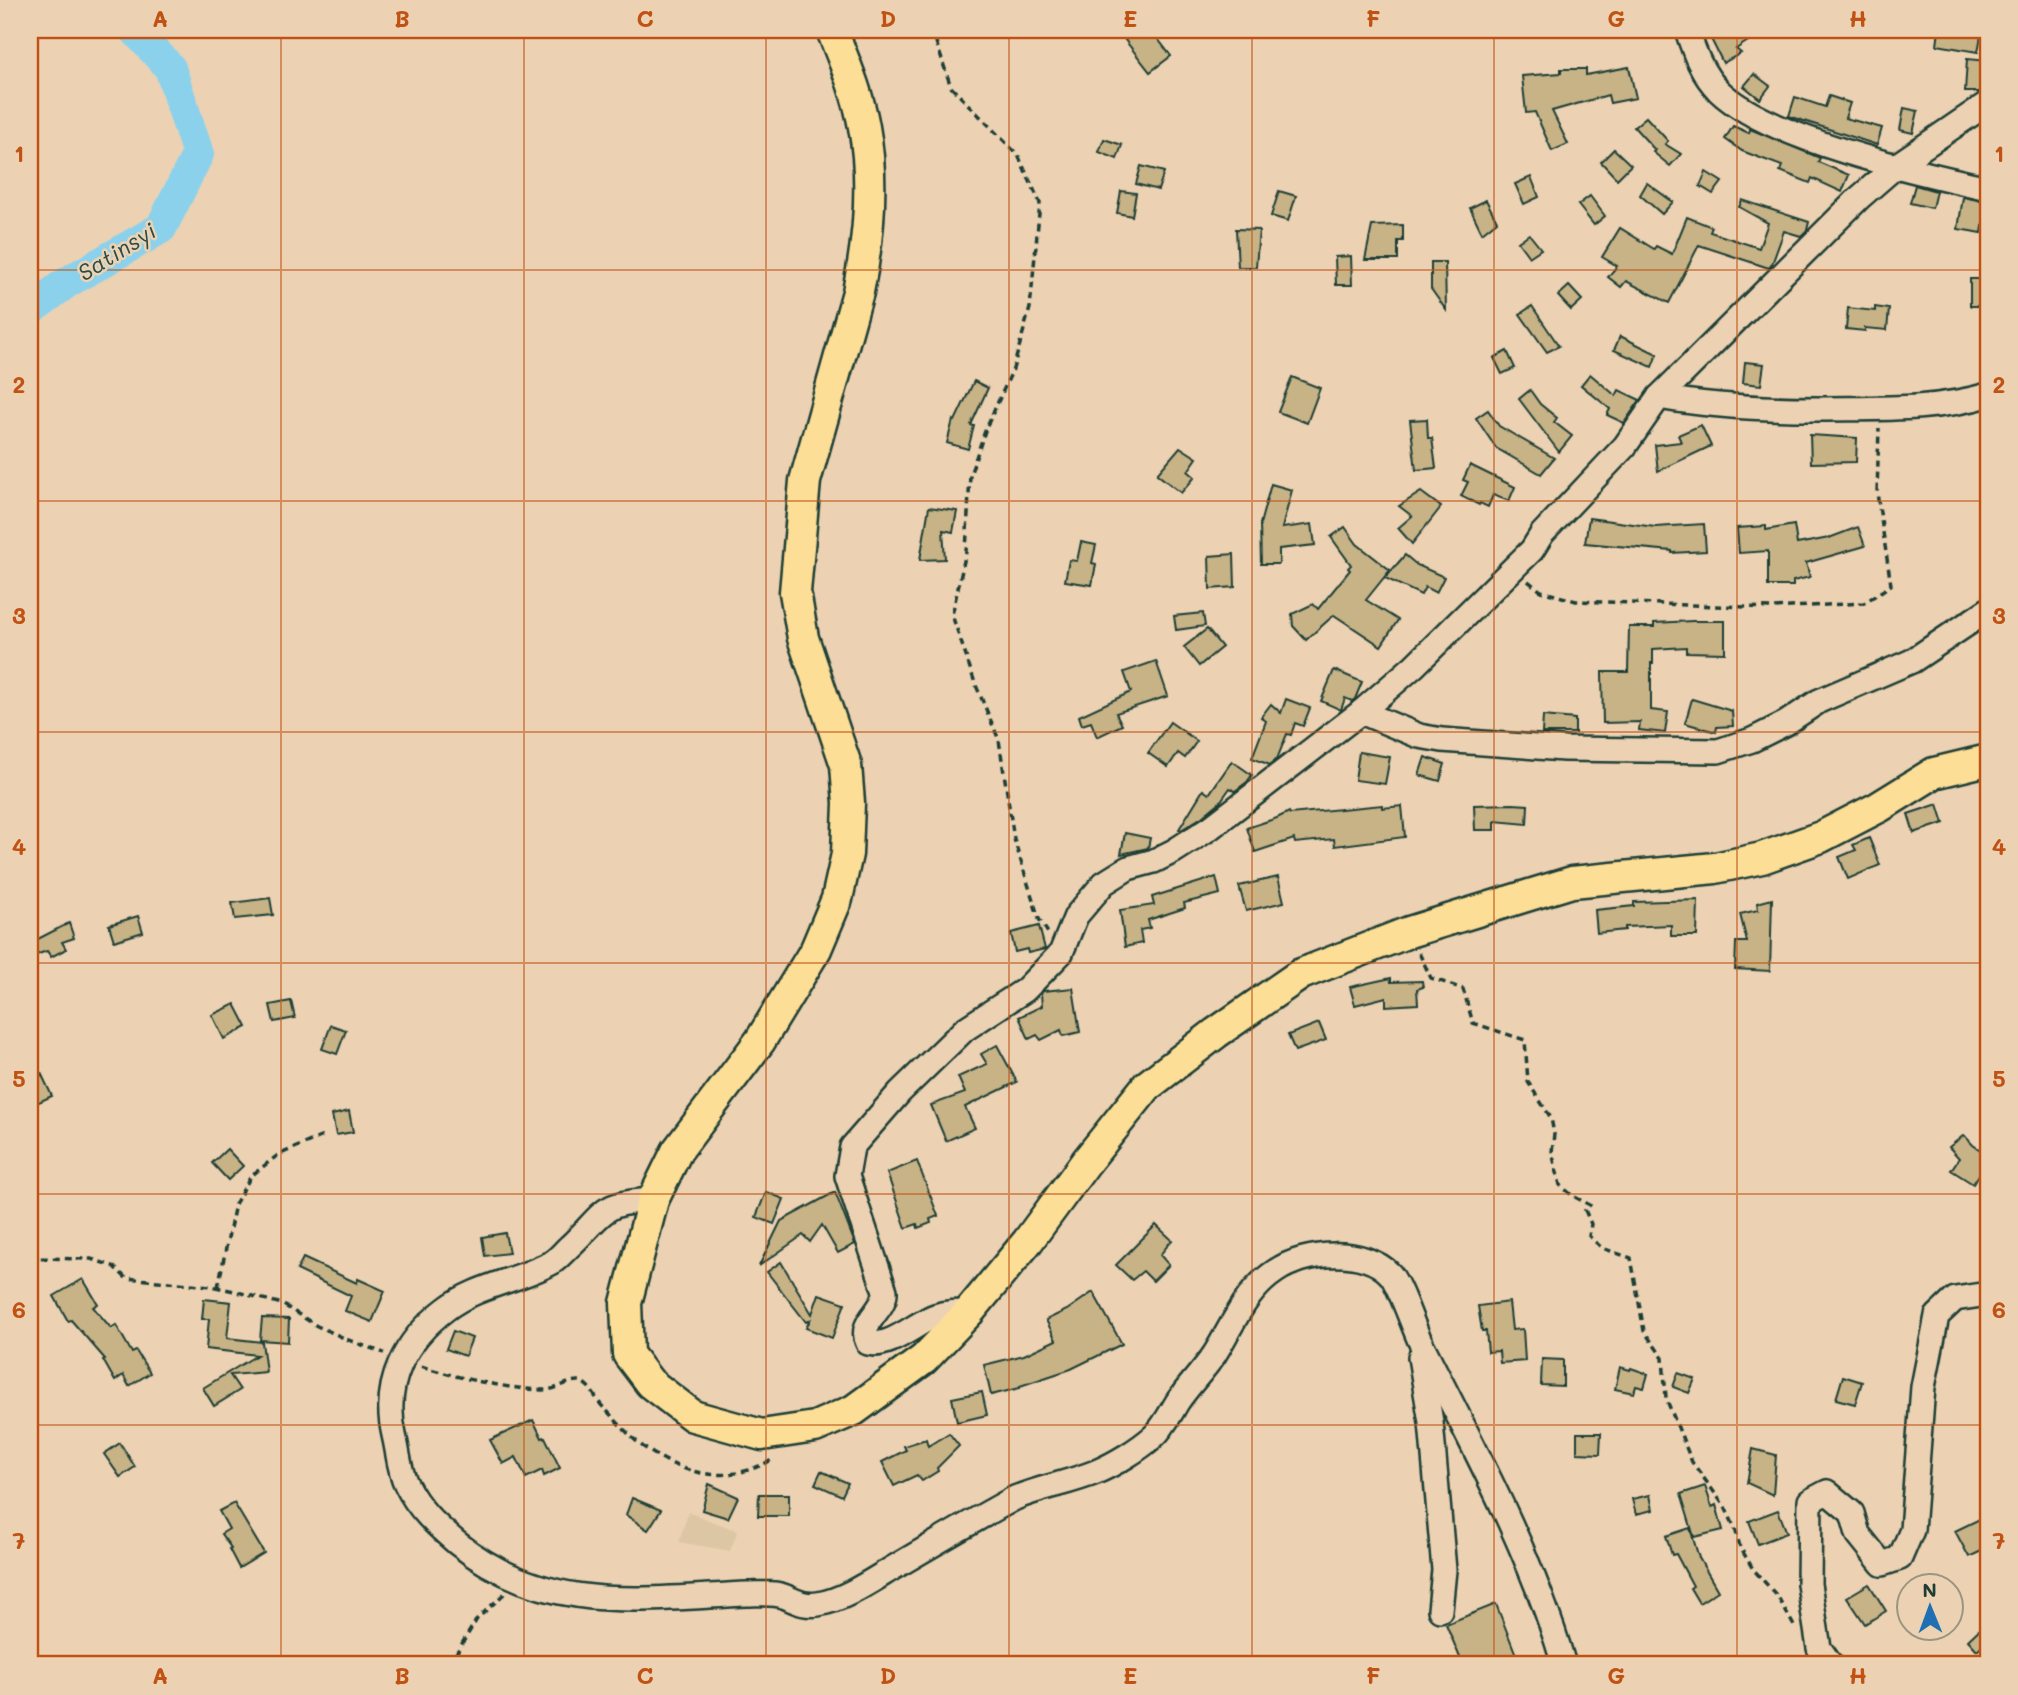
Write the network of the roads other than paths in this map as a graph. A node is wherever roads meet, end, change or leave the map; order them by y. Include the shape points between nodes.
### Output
1 (832, 30) edge
2 (1687, 30) edge
3 (1988, 103) edge
4 (1897, 165) junction
5 (1988, 188) edge
6 (1988, 395) edge
7 (1660, 397) junction
8 (1988, 610) edge
9 (1361, 712) junction
10 (1988, 760) edge
11 (653, 1200) junction
12 (1988, 1294) edge
13 (969, 1312) junction
14 (1416, 1333) junction
15 (1440, 1610) dead end
16 (1825, 1657) edge
17 (1564, 1665) edge

1 - 11 main road via 864,125 870,202 858,292 805,481 795,592 803,638 846,765 847,854 837,900 816,950 760,1041 677,1151
2 - 4 street via 1701,68 1731,101 1777,126
3 - 4 street
4 - 5 street
4 - 7 street
6 - 7 street via 1915,407 1847,410 1726,407
7 - 9 street via 1625,446 1532,550
8 - 9 street via 1912,661 1819,701 1752,740 1718,751 1564,749 1442,740 1419,736
9 - 13 street via 1210,828 1174,851 1111,878 1076,916 1061,953 1025,990 965,1029 852,1147 847,1165 851,1190 885,1291 883,1303 865,1329 868,1343 875,1345 901,1335 934,1317
10 - 13 main road via 1934,773 1821,837 1762,858 1715,868 1572,883 1409,932 1301,974 1147,1086
11 - 13 main road via 626,1303 628,1354 650,1383 693,1416 762,1435 815,1427 854,1410 924,1359
11 - 14 street via 614,1205 599,1214 551,1263 447,1307 417,1334 390,1393 404,1482 421,1510 480,1561 522,1582 561,1594 601,1600 757,1594 821,1604 873,1580 1015,1498 1098,1471 1156,1434 1252,1293 1276,1271 1303,1258 1339,1254 1374,1262 1391,1275
12 - 16 street via 1955,1299 1937,1316 1923,1387 1912,1530 1900,1558 1882,1564 1858,1534 1852,1513 1827,1492 1810,1501 1809,1584
14 - 15 street via 1431,1422 1444,1570
14 - 17 street via 1513,1530

